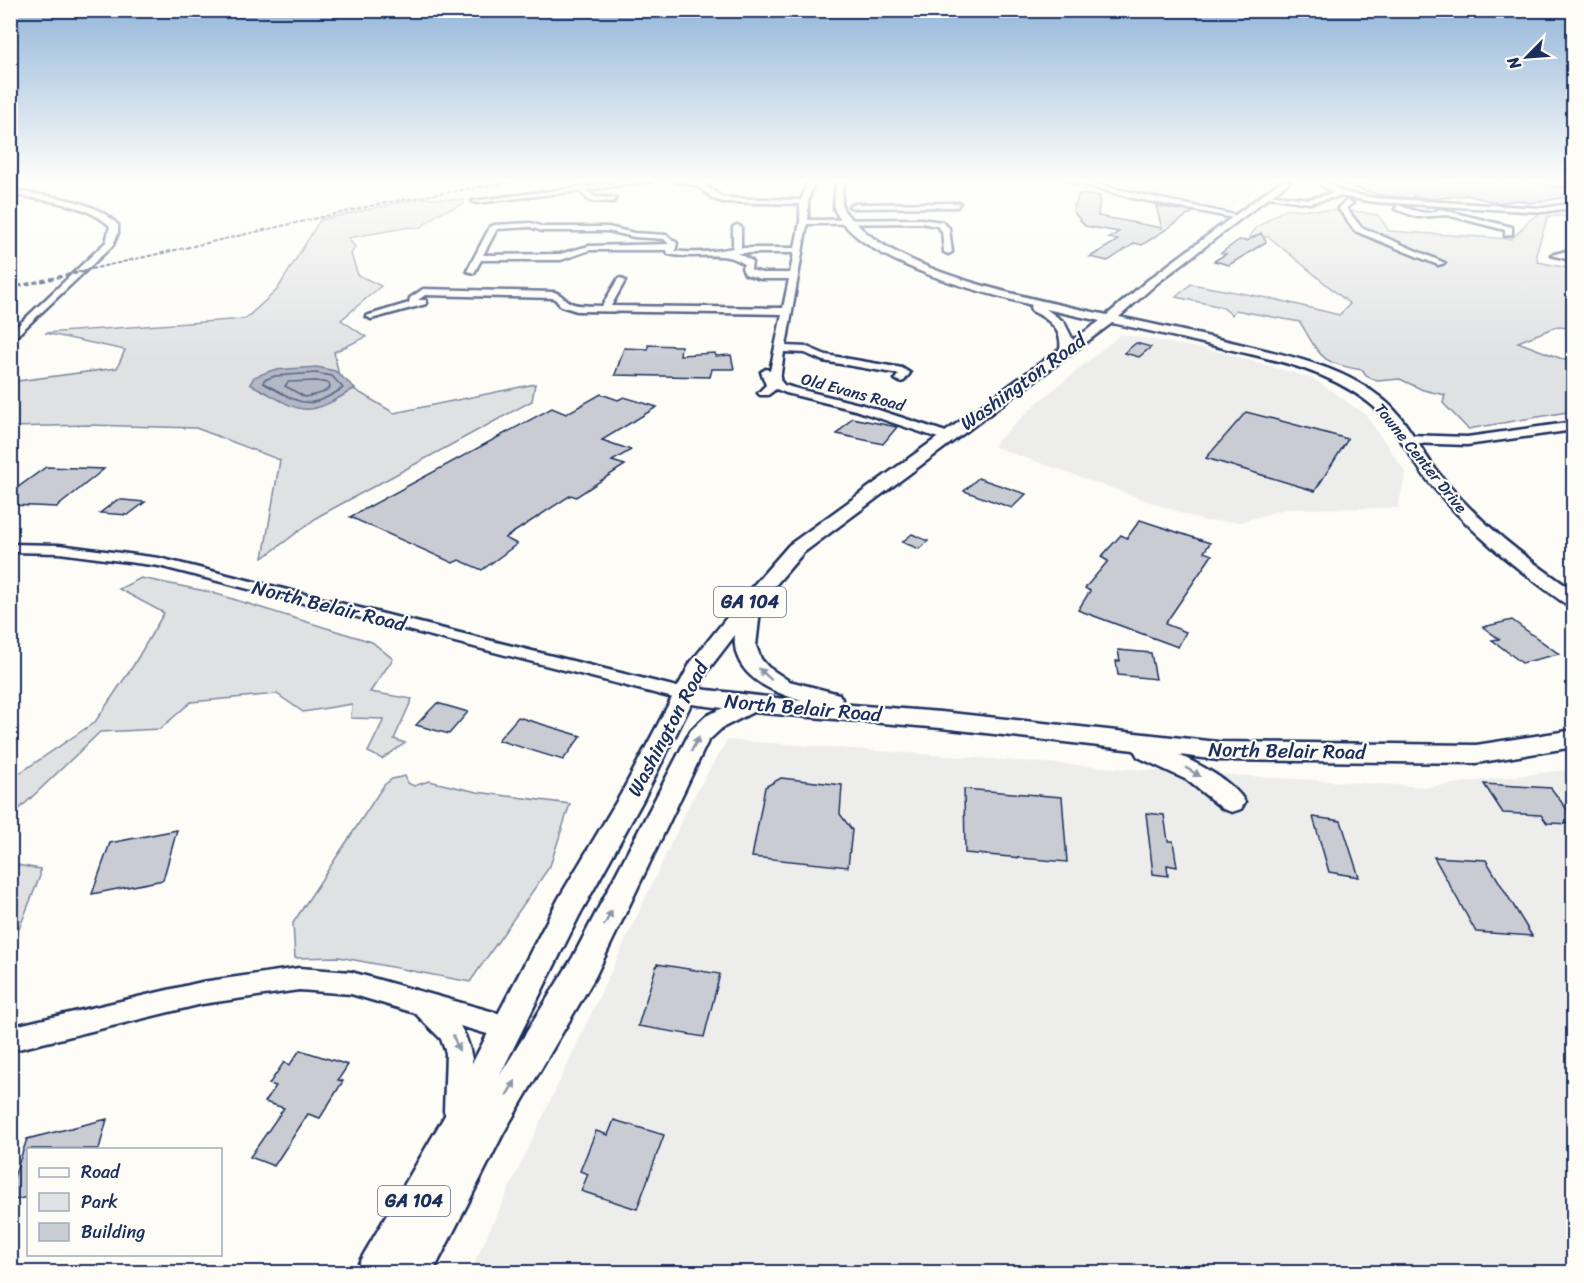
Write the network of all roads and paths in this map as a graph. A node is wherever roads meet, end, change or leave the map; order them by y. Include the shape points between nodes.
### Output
1 (111, 241) edge
2 (487, 241) edge
3 (671, 241) edge
4 (737, 241) edge
5 (801, 241) edge
6 (871, 241) edge
7 (883, 241) edge
8 (947, 241) edge
9 (1206, 241) edge
10 (1387, 241) edge
11 (672, 247) junction
12 (799, 250) junction
13 (722, 251) dead end
14 (737, 251) junction
15 (1574, 251) edge
16 (948, 252) dead end
17 (478, 258) junction
18 (1574, 259) edge
19 (1441, 263) dead end
20 (471, 272) dead end
21 (794, 276) junction
22 (621, 281) dead end
23 (1020, 298) junction
24 (1117, 306) junction
25 (605, 308) junction
26 (787, 311) junction
27 (371, 316) dead end
28 (1152, 328) junction
29 (1092, 332) junction
30 (10, 339) edge
31 (1066, 351) junction
32 (778, 353) junction
33 (901, 375) dead end
34 (764, 393) dead end
35 (1574, 426) edge
36 (948, 437) junction
37 (1408, 439) junction
38 (10, 548) edge
39 (752, 599) junction
40 (1574, 602) edge
41 (685, 695) junction
42 (750, 704) junction
43 (940, 720) junction
44 (1574, 738) edge
45 (1120, 742) junction
46 (1232, 802) dead end
47 (418, 1001) junction
48 (508, 1028) junction
49 (10, 1039) edge
50 (456, 1129) junction
51 (374, 1272) edge
52 (413, 1272) edge

1 - 30 street
2 - 17 street
3 - 11 street
4 - 14 street
5 - 12 street, Old Evans Road
6 - 23 main road via 897,257 953,279
7 - 24 main road via 923,262 998,288 1066,306
8 - 16 street
9 - 24 main road, Washington Road / GA 104
10 - 19 street
11 - 17 street via 589,248 561,257
11 - 21 street via 671,252 680,255 736,256 749,263 748,272 760,276
12 - 14 street
12 - 21 street, Old Evans Road
13 - 14 street
15 - 18 street via 1555,255
17 - 20 street
21 - 26 street, Old Evans Road
22 - 25 street
23 - 24 main road
23 - 31 main road via 1057,320 1065,332
24 - 28 main road, Towne Center Drive
24 - 29 main road, Washington Road / GA 104
25 - 26 street
25 - 27 street via 570,306 554,295 455,293
26 - 32 street, Old Evans Road
28 - 29 main road
28 - 37 main road, Towne Center Drive via 1291,361 1347,381 1384,408
29 - 31 main road, Washington Road / GA 104
31 - 36 main road, Washington Road / GA 104
32 - 33 street via 807,350 823,358
32 - 34 street via 766,367 772,386
32 - 36 street, Old Evans Road via 774,380 780,387 859,407
35 - 37 street via 1467,441
36 - 39 main road, Washington Road / GA 104 via 796,549
37 - 40 main road, Towne Center Drive via 1424,465 1472,521
38 - 41 street, North Belair Road via 59,549 159,562
39 - 41 main road, Washington Road / GA 104 via 699,667
43 -> 39 main road via 789,691 762,675 746,649
41 - 42 main road, North Belair Road
41 - 48 main road, Washington Road / GA 104
42 - 43 main road, North Belair Road
52 -> 42 main road, Washington Road via 492,1120 584,967 699,736 714,722
43 - 45 main road, North Belair Road
44 - 45 main road, North Belair Road via 1476,754 1218,751
45 -> 46 main road via 1196,773
47 - 48 street
47 - 49 street via 351,983 299,979 202,993
47 -> 50 street via 443,1020 457,1039 461,1057
48 - 50 main road, Washington Road / GA 104
50 - 51 main road, Washington Road / GA 104

